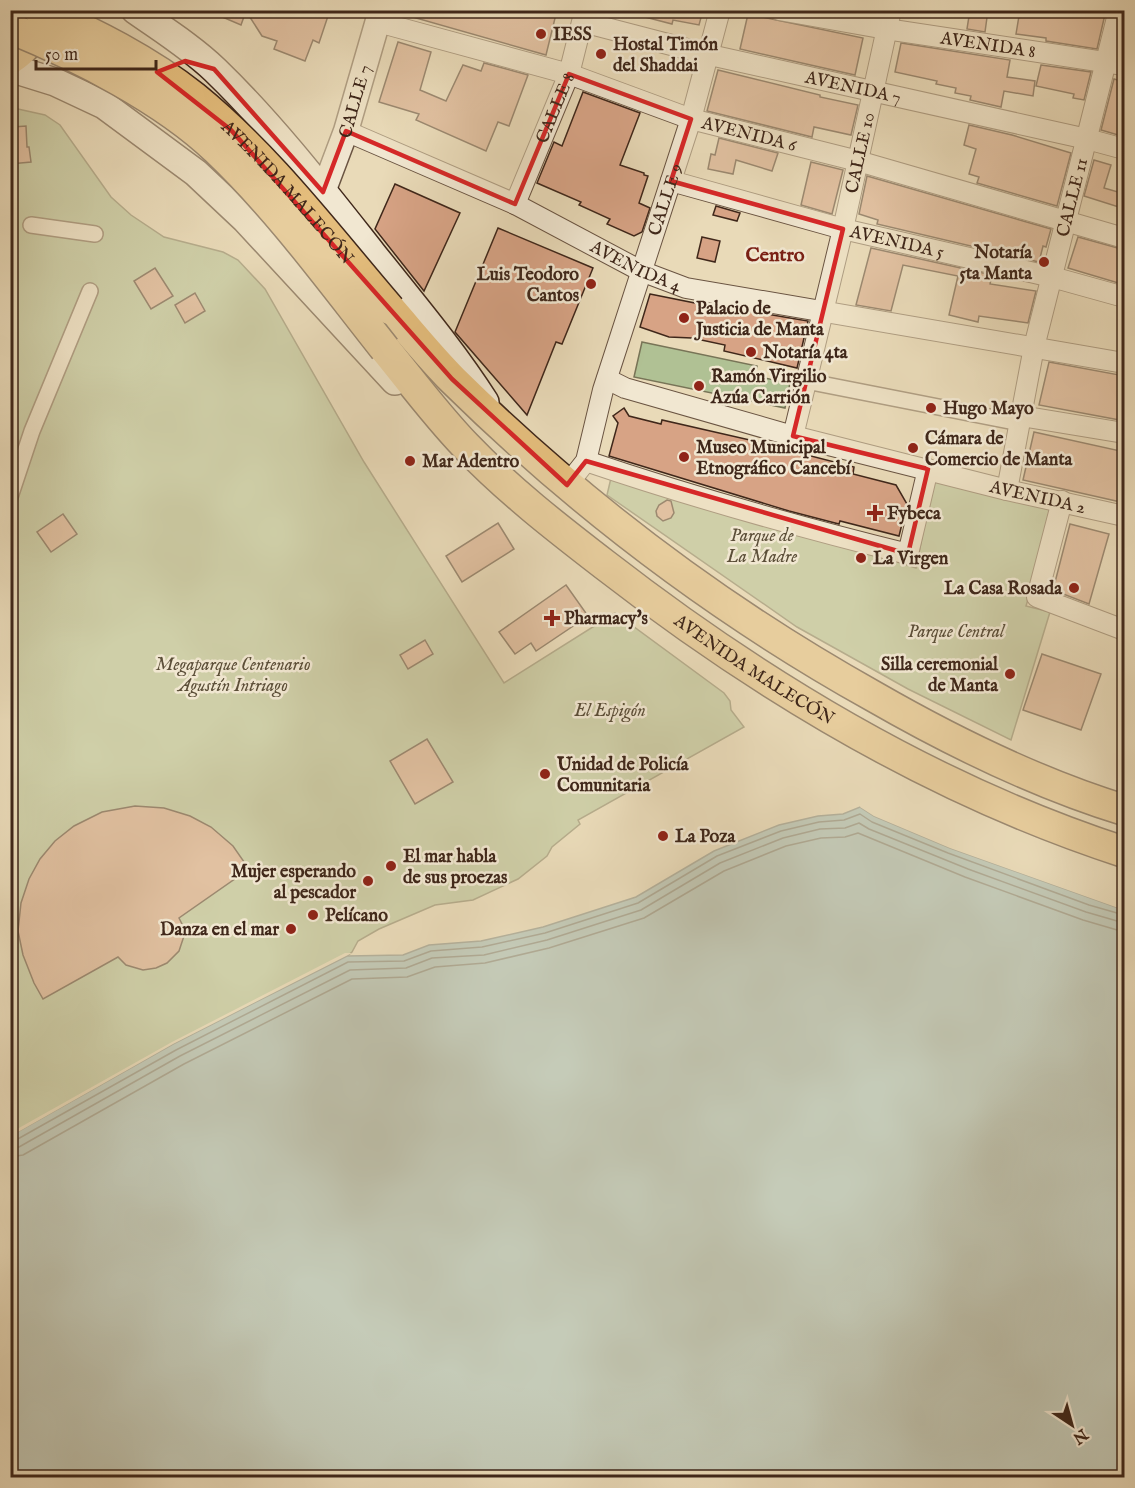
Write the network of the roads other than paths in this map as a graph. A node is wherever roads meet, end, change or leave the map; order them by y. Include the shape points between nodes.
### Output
1 (40, 10) edge
2 (135, 10) edge
3 (720, 10) edge
4 (779, 10) edge
5 (1119, 10) edge
6 (380, 16) edge
7 (584, 16) edge
8 (888, 20) edge
9 (10, 27) edge
10 (710, 55) junction
11 (10, 59) edge
12 (1115, 63) edge
13 (10, 68) edge
14 (214, 69) junction
15 (569, 74) junction
16 (874, 90) junction
17 (691, 119) junction
18 (346, 131) junction
19 (1087, 139) junction
20 (154, 141) junction
21 (1125, 149) edge
22 (858, 161) junction
23 (671, 181) junction
24 (323, 192) junction
25 (514, 204) junction
26 (1065, 220) junction
27 (31, 225) dead end
28 (843, 229) junction
29 (95, 234) dead end
30 (1125, 238) edge
31 (641, 271) junction
32 (1052, 277) junction
33 (90, 291) dead end
34 (1125, 297) edge
35 (823, 313) junction
36 (1034, 347) junction
37 (1125, 363) edge
38 (607, 379) junction
39 (806, 381) junction
40 (435, 409) junction
41 (1020, 420) junction
42 (499, 423) junction
43 (1125, 433) edge
44 (793, 436) junction
45 (586, 461) junction
46 (928, 469) junction
47 (567, 485) junction
48 (1007, 490) junction
49 (10, 497) edge
50 (1062, 501) junction
51 (1125, 516) edge
52 (1125, 630) edge
53 (1125, 810) edge
54 (1125, 852) edge

1 - 11 main road via 29,42
1 - 42 main road, AVENIDA MALECÓN, bridge via 97,36 156,71 193,96 231,130 452,379
2 - 14 main road, AVENIDA MALECÓN
3 - 10 street, CALLE 9
4 - 8 street, AVENIDA 8
5 - 12 street, CALLE 11
6 - 15 street, AVENIDA 6
6 - 18 street, CALLE 7
7 - 10 street, AVENIDA 7
7 - 15 street, CALLE 8
8 - 12 street, AVENIDA 8
8 - 16 street, CALLE 10
9 - 40 main road, AVENIDA MALECÓN, bridge via 138,92 217,150 276,212
10 - 16 street, AVENIDA 7
10 - 17 street, CALLE 9
12 - 19 street, CALLE 11
13 - 20 main road, AVENIDA MALECÓN via 55,82 104,105
14 - 20 main road via 200,62 185,61 156,72 146,84 140,114
14 - 24 main road, AVENIDA MALECÓN
15 - 17 street, AVENIDA 6
15 - 25 street, CALLE 8
16 - 19 street, AVENIDA 7
16 - 22 street, CALLE 10
17 - 22 street, AVENIDA 6
17 - 23 street, CALLE 9
18 - 24 street, CALLE 7
18 - 25 street, AVENIDA 4
19 - 21 street, AVENIDA 7
19 - 26 street, CALLE 11
20 - 40 main road, AVENIDA MALECÓN via 196,173 246,220 406,392
22 - 26 street, AVENIDA 6
22 - 28 street, CALLE 10
23 - 28 street, AVENIDA 5
23 - 31 street, CALLE 9
24 - 42 main road, AVENIDA MALECÓN via 461,364
25 - 31 street, AVENIDA 4
26 - 30 street, AVENIDA 6
26 - 32 street, CALLE 11
27 - 29 street
28 - 32 street, AVENIDA 5
28 - 35 street, CALLE 10
31 - 35 street, AVENIDA 4 via 686,288
31 - 38 street, CALLE 9
32 - 34 street, AVENIDA 5
32 - 36 street, CALLE 11
33 - 49 street via 32,431
35 - 36 street, AVENIDA 4
35 - 39 street, CALLE 10
36 - 37 street, AVENIDA 4
36 - 41 street, CALLE 11
38 - 44 street, AVENIDA 2 via 625,388
38 - 45 street, CALLE 9
39 - 41 street
39 - 44 street, CALLE 10
40 - 54 main road, AVENIDA MALECÓN via 467,447 558,528 643,594 768,680 921,768 1061,830
41 - 43 street
41 - 48 street, CALLE 11
42 - 47 main road, AVENIDA MALECÓN
44 - 46 street, AVENIDA 2
45 - 46 street via 732,508 908,554
45 - 47 street, CALLE 9
46 - 48 street, AVENIDA 2
47 - 53 main road, AVENIDA MALECÓN via 651,553 748,621 842,679 1002,763
48 - 50 street, AVENIDA 2
50 - 51 street, AVENIDA 2
50 - 52 street via 1037,597

